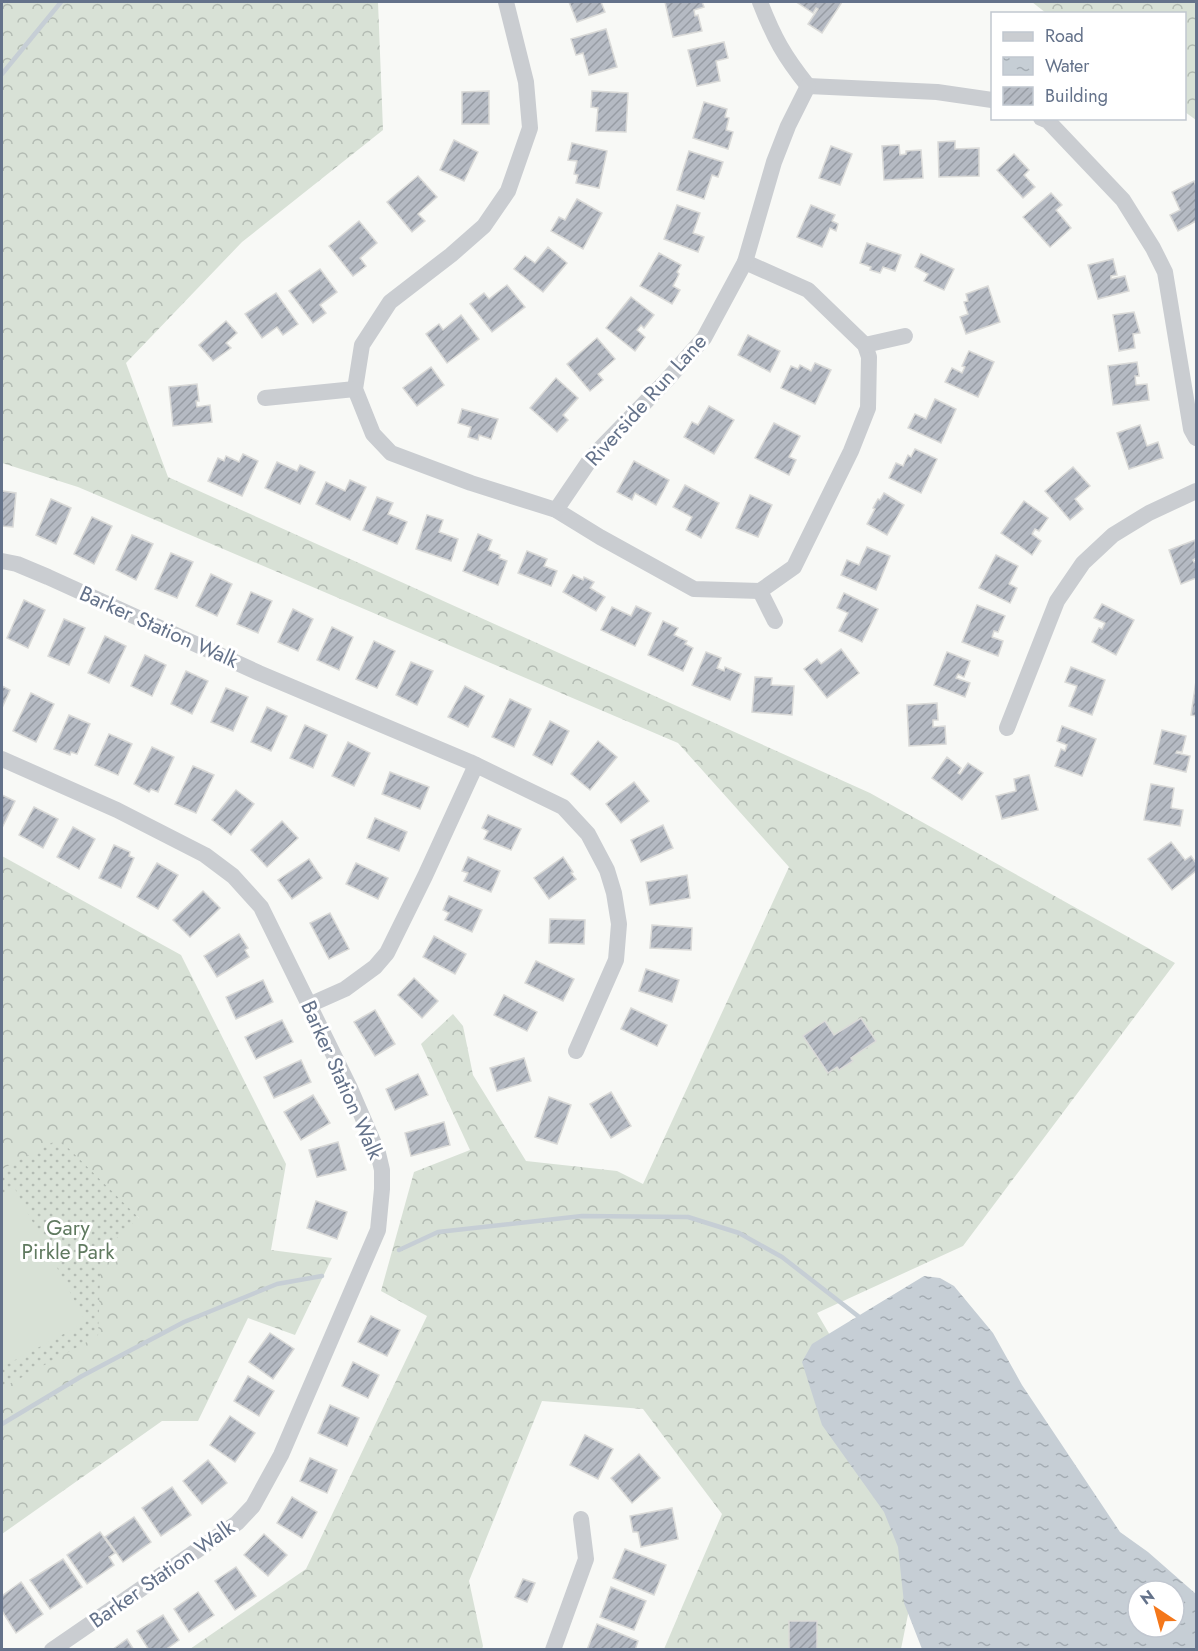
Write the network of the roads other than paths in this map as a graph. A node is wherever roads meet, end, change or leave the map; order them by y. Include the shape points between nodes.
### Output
1 (506, 2) edge
2 (760, 2) edge
3 (808, 86) junction
4 (991, 100) edge
5 (1044, 120) edge
6 (745, 262) junction
7 (905, 336) dead end
8 (865, 345) junction
9 (355, 389) junction
10 (265, 398) dead end
11 (1197, 438) edge
12 (1197, 491) edge
13 (556, 510) junction
14 (2, 561) edge
15 (760, 591) junction
16 (775, 621) dead end
17 (1007, 728) dead end
18 (2, 759) edge
19 (476, 765) junction
20 (309, 1005) junction
21 (576, 1051) dead end
22 (581, 1520) dead end
23 (52, 1650) edge
24 (553, 1650) edge

1 - 9 street via 526,82 530,128 508,191 484,226 390,302 362,345
2 - 3 street via 786,58
3 - 4 street via 937,92
3 - 6 street, Riverside Run Lane via 774,162
5 - 11 street via 1123,200 1165,272 1191,429
6 - 8 street via 808,290
6 - 13 street, Riverside Run Lane via 704,338 592,457
7 - 8 street
8 - 15 street via 869,357 868,408 851,451 794,567
9 - 10 street
9 - 13 street via 373,434 391,453
12 - 17 street via 1113,535 1083,563 1057,601
13 - 15 street via 694,589
14 - 19 street, Barker Station Walk via 48,577
15 - 16 street
18 - 20 street, Barker Station Walk via 127,815 205,855 233,876 261,907
19 - 20 street via 387,953 375,968 345,989
19 - 21 street, Barker Station Walk via 563,807 588,834 607,870 619,924 616,960
20 - 23 street, Barker Station Walk via 378,1153 382,1180 378,1230 282,1455 253,1506 237,1523
22 - 24 street via 586,1559

